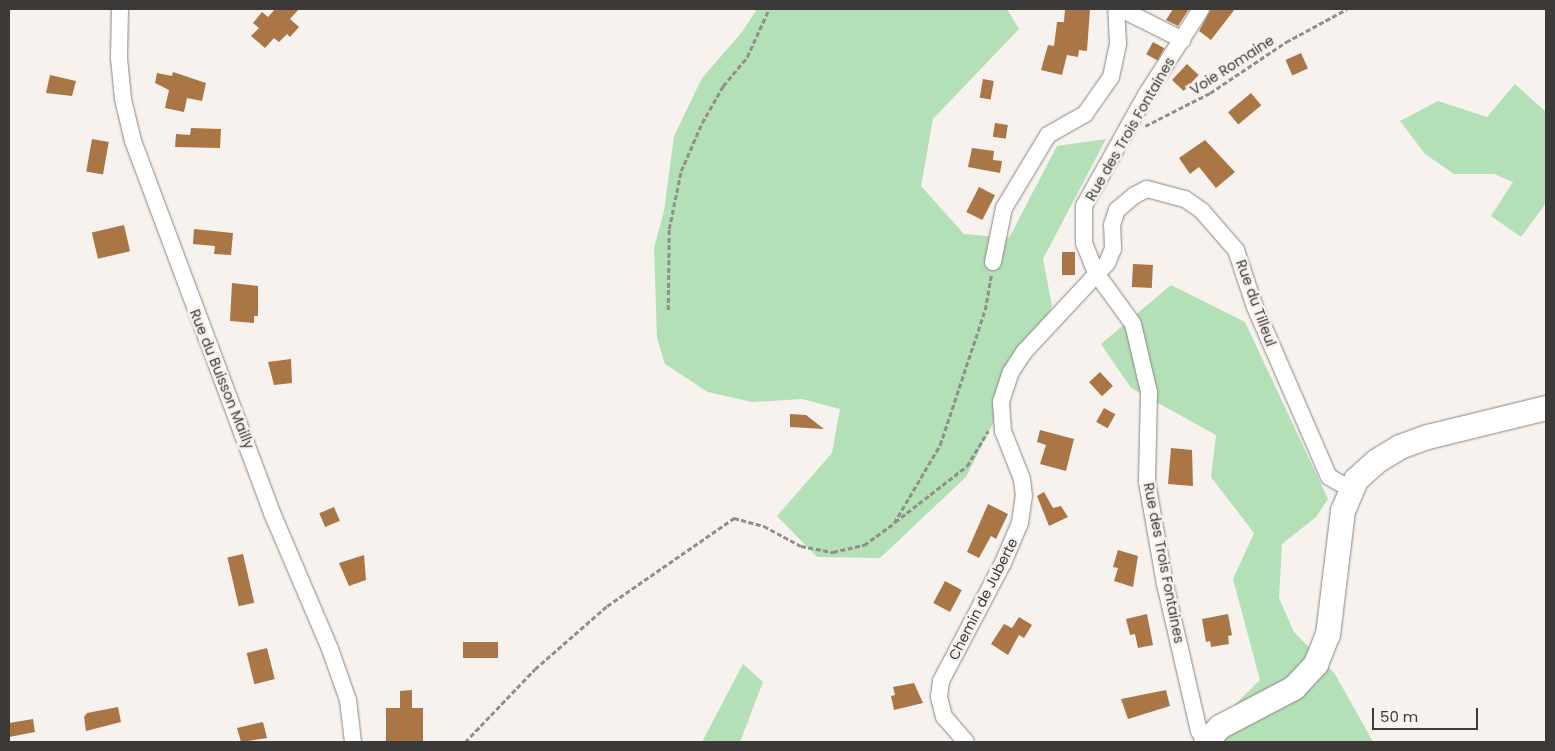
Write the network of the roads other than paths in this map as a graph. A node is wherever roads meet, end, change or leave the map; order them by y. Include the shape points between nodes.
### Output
1 (120, 9) edge
2 (1116, 9) edge
3 (1121, 9) edge
4 (1201, 9) edge
5 (1183, 40) junction
6 (993, 262) road end
7 (1096, 273) junction
8 (1546, 408) edge
9 (1352, 490) junction
10 (353, 742) edge
11 (966, 742) edge
12 (1206, 742) edge

1 - 10 street, Rue du Buisson Mailly via 119,58 123,99 133,141 272,513 330,649 348,700
2 - 6 street via 1118,43 1111,77 1085,114 1048,135 1004,208
3 - 5 street
4 - 5 street, Rue des Trois Fontaines
5 - 7 street, Rue des Trois Fontaines via 1146,95 1084,206 1084,243
7 - 9 street, Rue du Tilleul via 1107,264 1113,249 1112,225 1117,210 1135,195 1147,189 1162,190 1185,199 1202,212 1236,250 1255,307 1329,477
7 - 11 street, Chemin de Juberte via 1024,352 1011,372 1001,402 1002,431 1022,479 1024,496 1020,523 1003,563 941,681 939,697 944,717
7 - 12 street, Rue des Trois Fontaines via 1133,324 1149,392 1147,482 1165,584 1199,731
8 - 9 street via 1400,447 1377,461 1356,480
9 - 12 street via 1343,511 1328,635 1316,664 1294,688 1220,727

